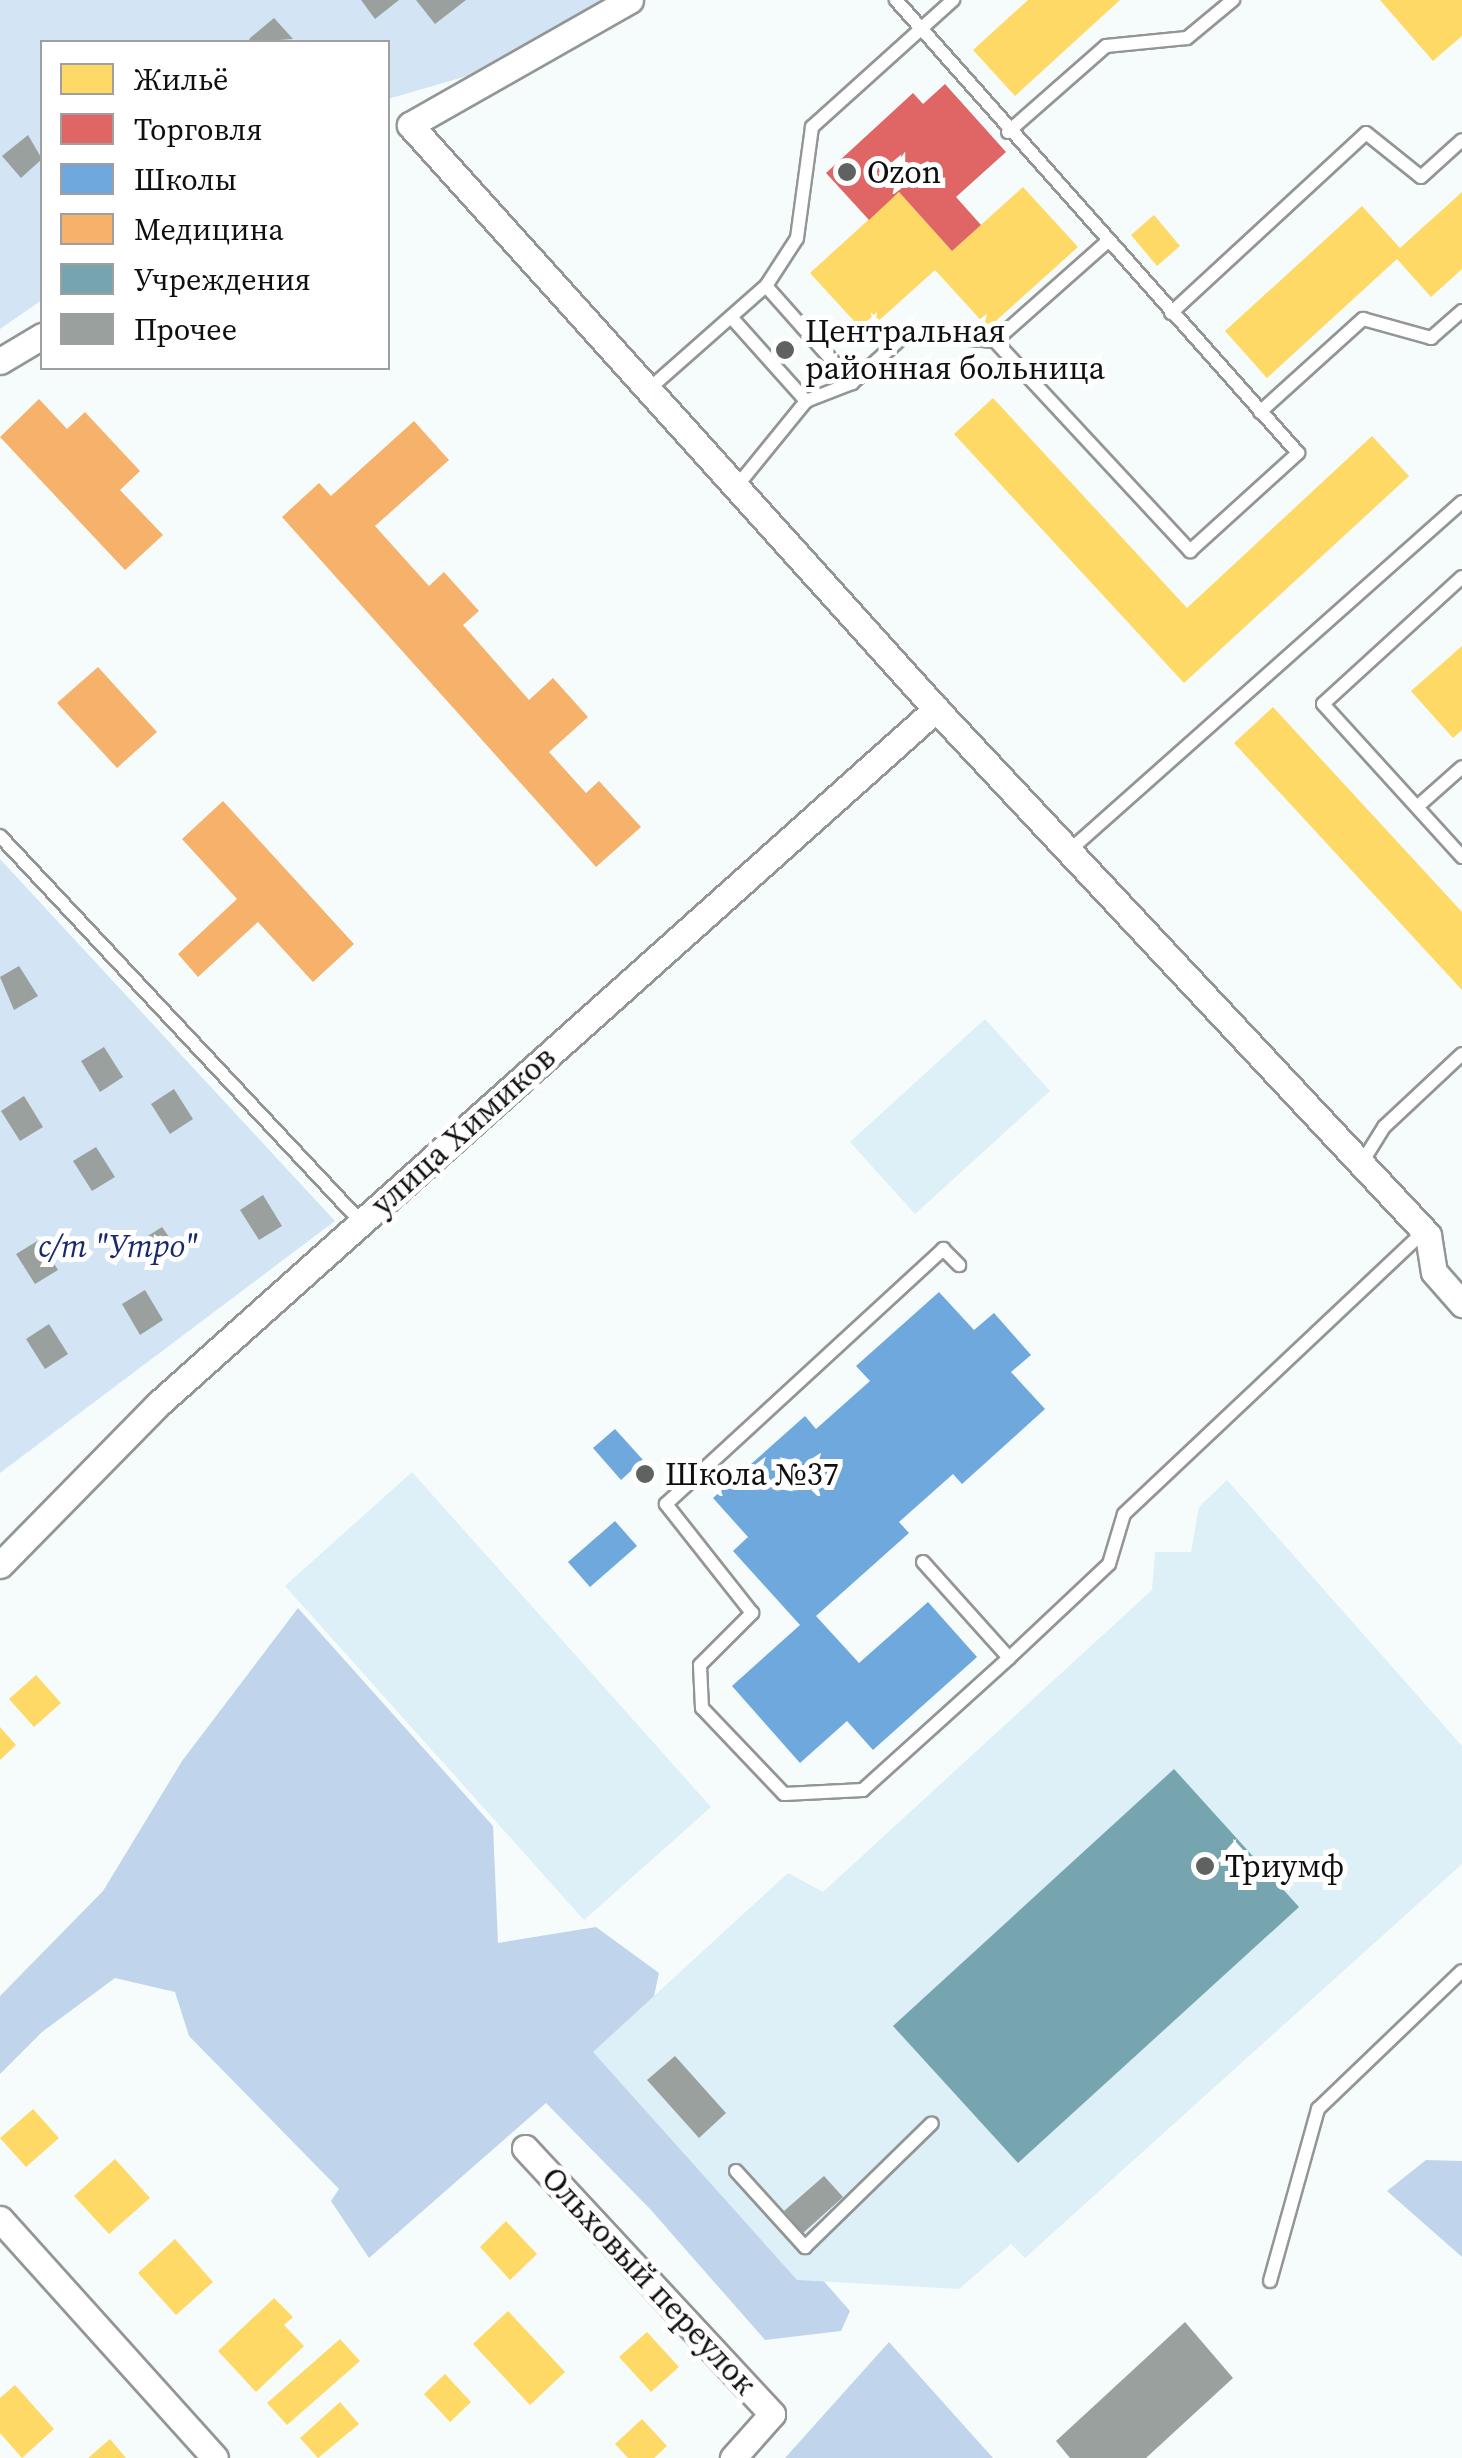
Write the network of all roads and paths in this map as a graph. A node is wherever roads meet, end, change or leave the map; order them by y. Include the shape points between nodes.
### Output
1 (630, 0) edge
2 (896, 0) edge
3 (953, 0) edge
4 (1233, 0) edge
5 (917, 31) junction
6 (399, 132) edge
7 (1008, 132) junction
8 (1462, 140) edge
9 (1107, 242) junction
10 (766, 286) junction
11 (1462, 311) edge
12 (1171, 313) junction
13 (731, 317) junction
14 (40, 337) edge
15 (996, 342) junction
16 (0, 361) edge
17 (852, 383) junction
18 (649, 389) junction
19 (806, 401) junction
20 (1260, 412) junction
21 (736, 486) junction
22 (1462, 502) edge
23 (1462, 577) edge
24 (936, 708) junction
25 (1462, 766) edge
26 (1416, 807) junction
27 (0, 836) edge
28 (1070, 850) junction
29 (1462, 857) edge
30 (1462, 1054) edge
31 (1361, 1164) junction
32 (362, 1223) junction
33 (1424, 1231) junction
34 (960, 1265) dead end
35 (1462, 1304) edge
36 (923, 1562) dead end
37 (0, 1564) edge
38 (1009, 1658) junction
39 (1462, 1971) edge
40 (932, 2123) dead end
41 (525, 2148) dead end
42 (736, 2170) dead end
43 (0, 2219) edge
44 (1270, 2281) dead end
45 (215, 2458) edge
46 (733, 2458) edge

1 - 6 street
2 - 5 lane
3 - 5 lane
4 - 7 lane via 1187,38 1106,46
5 - 7 lane
5 - 10 lane via 812,127 797,238
6 - 18 street
7 - 9 lane
8 - 12 lane via 1421,178 1366,133
9 - 12 lane
9 - 15 lane
10 - 13 lane
10 - 17 lane
11 - 20 lane via 1431,338 1363,319
12 - 20 lane
13 - 18 lane
13 - 19 lane
14 - 16 street
15 - 17 lane via 906,334
15 - 20 lane via 1190,551 1298,452
17 - 19 lane
18 - 21 street
19 - 21 lane
21 - 24 street
22 - 28 lane
23 - 26 lane via 1323,704
24 - 28 street
24 - 32 street, улица Химиков
25 - 26 lane
26 - 29 lane
27 - 32 lane
28 - 31 street
30 - 31 lane via 1384,1127
31 - 33 street
32 - 37 street, улица Химиков via 157,1406
33 - 35 street via 1436,1252 1434,1272
33 - 38 lane via 1124,1514 1109,1564
34 - 38 lane via 943,1249 666,1504 752,1613 700,1665 702,1708 784,1794 863,1790
36 - 38 lane
39 - 44 lane via 1318,2109
40 - 42 lane via 805,2247
41 - 46 street, Ольховый переулок via 772,2414
43 - 45 street

